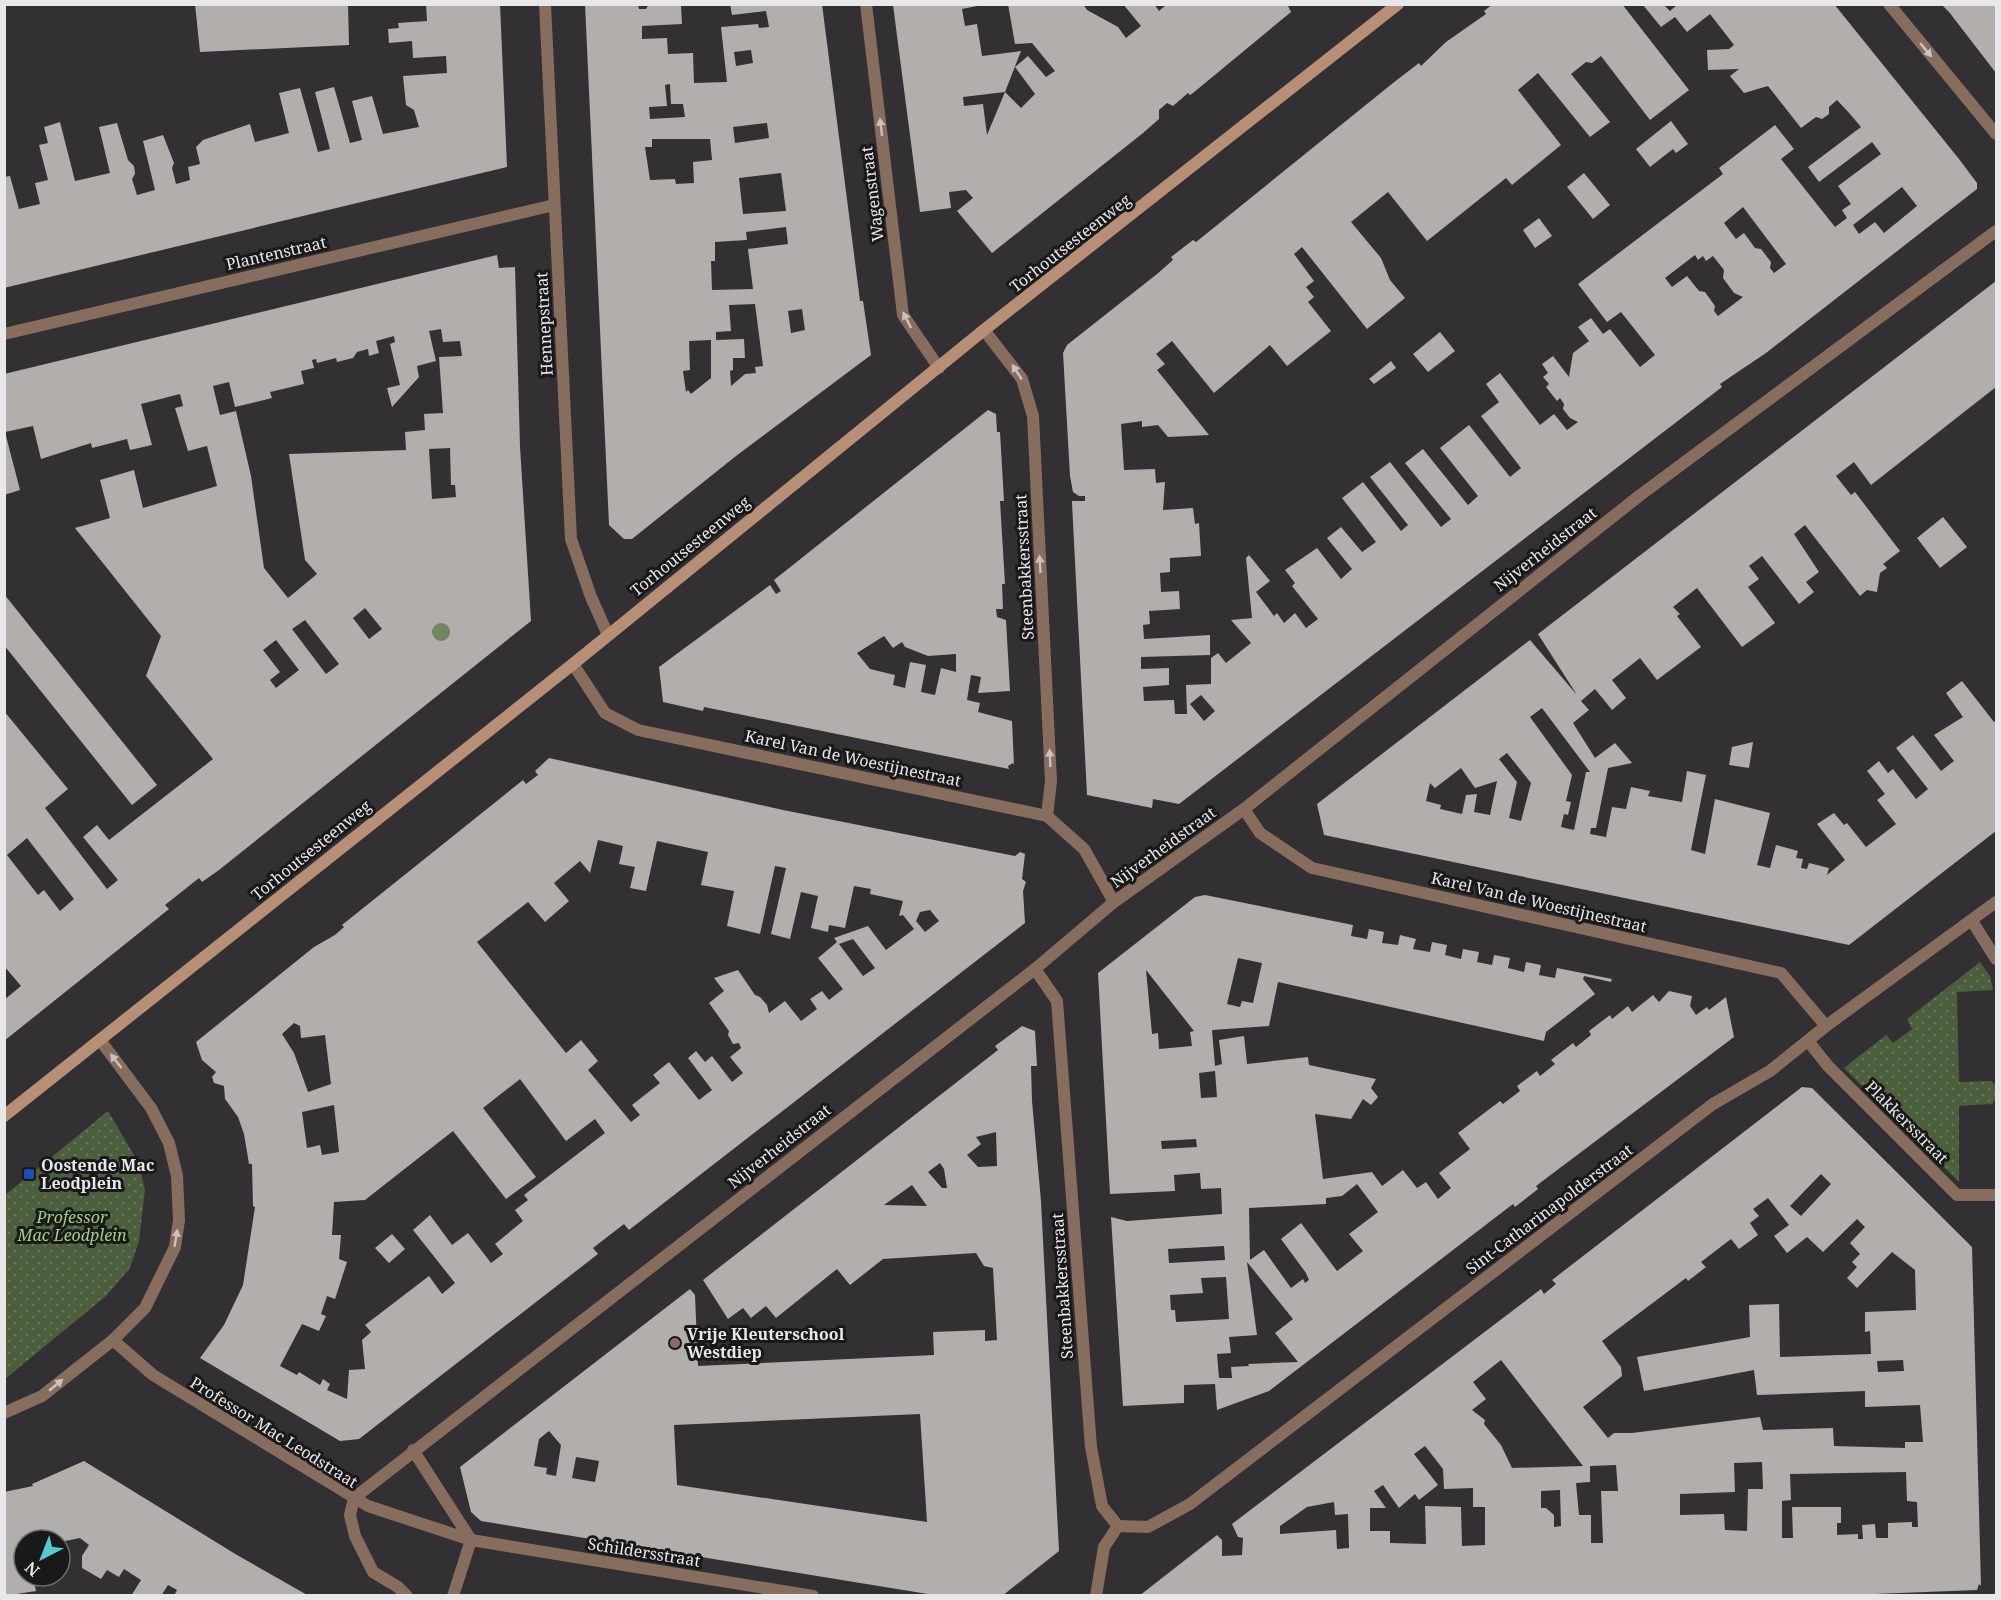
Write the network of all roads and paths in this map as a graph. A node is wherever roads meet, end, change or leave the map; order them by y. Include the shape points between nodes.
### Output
1 (544, 4) edge
2 (866, 4) edge
3 (1398, 4) edge
4 (1889, 4) edge
5 (1996, 134) edge
6 (554, 206) junction
7 (1996, 231) edge
8 (984, 330) junction
9 (4, 334) edge
10 (939, 368) junction
11 (608, 635) junction
12 (573, 664) junction
13 (1244, 809) junction
14 (1047, 816) junction
15 (1114, 902) junction
16 (1996, 902) edge
17 (1972, 921) junction
18 (1996, 959) edge
19 (1035, 969) junction
20 (1826, 1026) junction
21 (100, 1040) junction
22 (1808, 1041) junction
23 (4, 1116) edge
24 (1996, 1195) edge
25 (113, 1340) junction
26 (4, 1413) edge
27 (413, 1450) junction
28 (354, 1498) junction
29 (1118, 1526) junction
30 (471, 1540) junction
31 (407, 1596) edge
32 (453, 1596) edge
33 (813, 1596) edge
34 (1096, 1596) edge

1 - 6 street, Hennepstraat
10 -> 2 street, Wagenstraat via 903,315
3 - 8 street, Torhoutsesteenweg
4 -> 5 street
6 - 9 street, Plantenstraat
6 - 11 street, Hennepstraat via 571,539
7 - 13 street, Nijverheidstraat via 1639,496
8 - 10 street, Torhoutsesteenweg
14 -> 8 street, Steenbakkersstraat via 1051,781 1033,416 1022,379
10 - 11 street, Torhoutsesteenweg
11 - 12 street, Torhoutsesteenweg
12 - 14 street, Karel Van de Woestijnestraat via 605,713 638,730
12 - 21 street, Torhoutsesteenweg
13 - 15 street, Nijverheidstraat
13 - 20 street, Karel Van de Woestijnestraat via 1260,833 1312,868 1781,973
14 - 15 street, Karel Van de Woestijnestraat via 1084,849
15 - 19 street, Nijverheidstraat
16 - 17 street, Sint-Catharinapolderstraat
17 - 18 street
17 - 20 street, Sint-Catharinapolderstraat
19 - 27 street, Nijverheidstraat
19 - 29 street, Steenbakkersstraat via 1057,1001 1091,1447 1102,1506
20 - 22 street, Sint-Catharinapolderstraat
21 - 23 street, Torhoutsesteenweg
25 -> 21 street via 145,1308 175,1246 179,1220 177,1176 169,1143 151,1108
22 - 24 street, Plakkersstraat via 1828,1066 1957,1195
22 - 29 street, Sint-Catharinapolderstraat via 1770,1071 1713,1104 1190,1504 1148,1527
26 -> 25 street via 42,1396
25 - 28 street, Professor Mac Leodstraat via 153,1375
27 - 28 street, Nijverheidstraat
27 - 30 street
28 - 30 street, Schildersstraat
28 - 31 street, Professor Mac Leodstraat via 350,1515 355,1536 373,1572
29 - 34 street via 1104,1547
30 - 32 street
30 - 33 street, Schildersstraat

